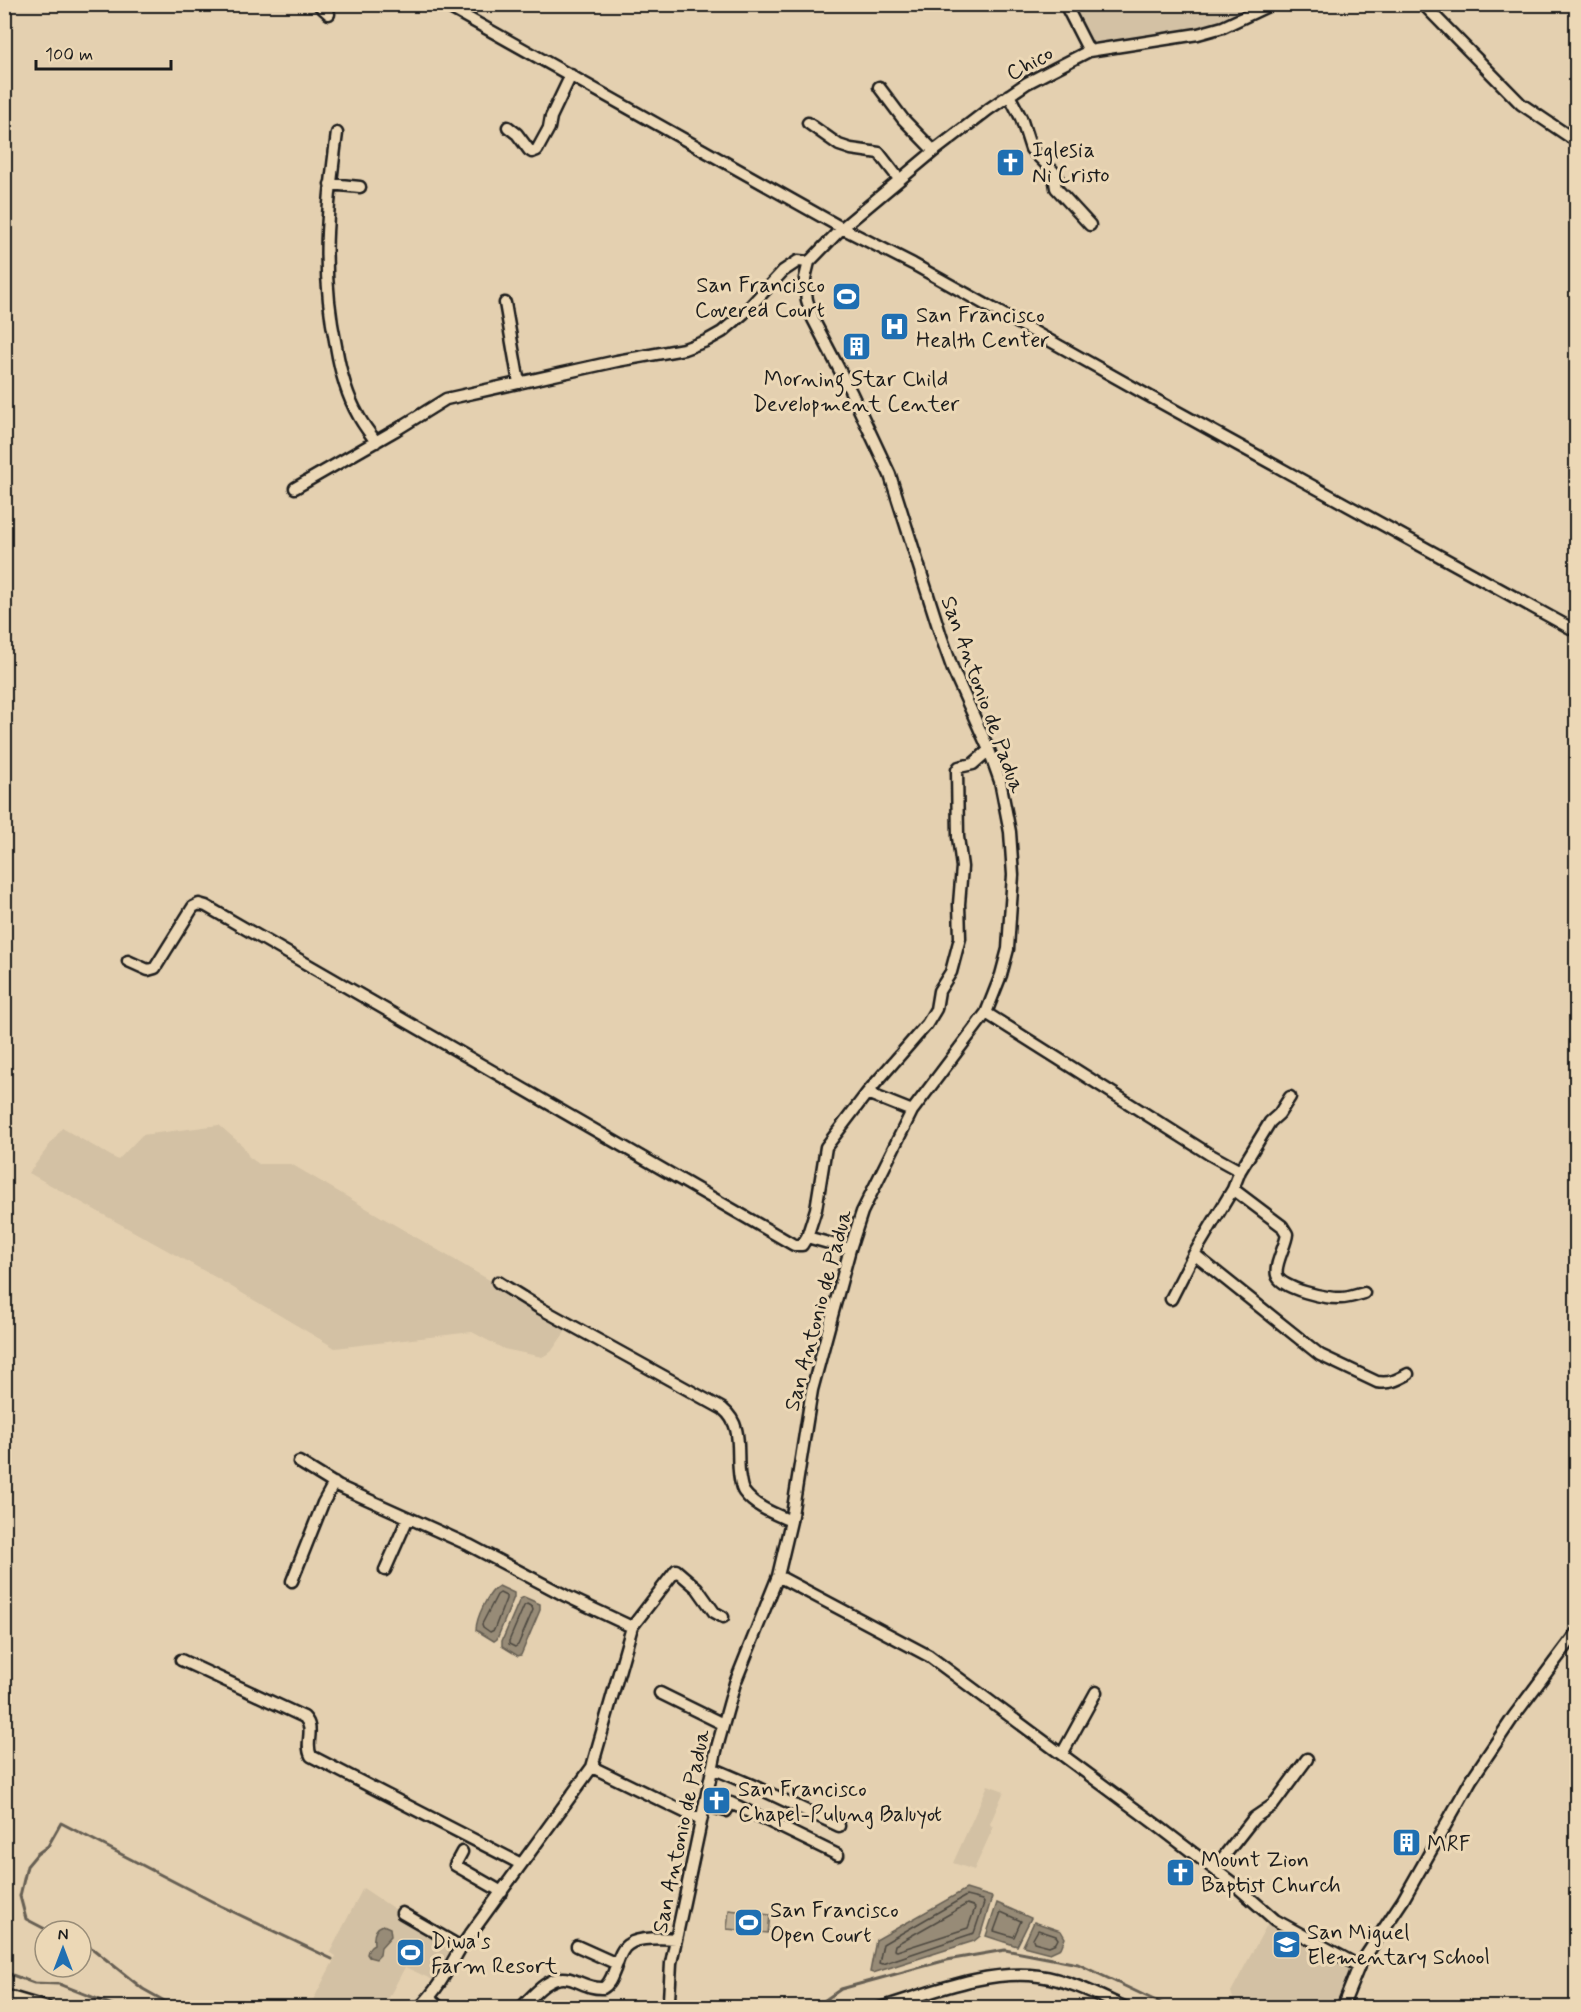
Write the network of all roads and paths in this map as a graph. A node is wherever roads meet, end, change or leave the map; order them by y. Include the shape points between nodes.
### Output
1 (318, 4) edge
2 (443, 4) edge
3 (1065, 4) edge
4 (1272, 4) edge
5 (1423, 4) edge
6 (329, 15) dead end
7 (1089, 51) junction
8 (571, 75) junction
9 (879, 87) dead end
10 (1009, 95) junction
11 (808, 123) dead end
12 (508, 127) dead end
13 (336, 133) dead end
14 (1576, 141) edge
15 (934, 151) junction
16 (899, 179) junction
17 (330, 184) junction
18 (360, 187) dead end
19 (1090, 225) dead end
20 (842, 228) junction
21 (809, 262) junction
22 (505, 303) dead end
23 (519, 383) junction
24 (376, 442) junction
25 (295, 488) dead end
26 (1576, 631) edge
27 (988, 750) junction
28 (128, 961) dead end
29 (986, 1013) junction
30 (867, 1093) junction
31 (1290, 1097) dead end
32 (912, 1111) junction
33 (1240, 1171) junction
34 (1233, 1189) junction
35 (807, 1236) junction
36 (850, 1249) junction
37 (1194, 1254) junction
38 (498, 1282) dead end
39 (1364, 1293) dead end
40 (1171, 1299) dead end
41 (1408, 1374) dead end
42 (299, 1462) dead end
43 (334, 1483) junction
44 (408, 1518) junction
45 (791, 1521) junction
46 (385, 1570) dead end
47 (778, 1576) junction
48 (292, 1581) dead end
49 (723, 1617) dead end
50 (632, 1627) junction
51 (1576, 1633) edge
52 (181, 1660) dead end
53 (1095, 1692) dead end
54 (660, 1693) dead end
55 (723, 1724) junction
56 (1062, 1754) junction
57 (1307, 1759) dead end
58 (592, 1767) junction
59 (712, 1768) junction
60 (705, 1805) junction
61 (701, 1821) junction
62 (839, 1826) dead end
63 (462, 1852) dead end
64 (838, 1855) dead end
65 (521, 1864) junction
66 (1214, 1869) junction
67 (502, 1892) junction
68 (402, 1913) dead end
69 (676, 1939) junction
70 (576, 1946) dead end
71 (461, 1947) junction
72 (617, 1964) junction
73 (1359, 1966) junction
74 (4, 1995) edge
75 (429, 1997) junction
76 (48, 2007) edge
77 (419, 2007) edge
78 (440, 2007) edge
79 (521, 2007) edge
80 (672, 2007) edge
81 (880, 2007) edge
82 (1126, 2007) edge
83 (1342, 2007) edge

1 - 6 street
2 - 8 street
3 - 7 street
4 - 7 street, Chico via 1224,27 1198,34
5 - 14 street via 1521,104
7 - 10 street, Chico
8 - 12 street via 537,150 529,150
8 - 20 street
9 - 15 street
10 - 15 street, Chico
10 - 19 street via 1031,149 1057,175 1056,188
11 - 16 street via 839,145 879,153
13 - 17 street
15 - 16 street, Chico
16 - 20 street, Chico
17 - 18 street
17 - 24 street via 325,264 330,319 342,378 358,415
20 - 21 street
20 - 26 street
21 - 23 street via 798,261 783,272 744,313 706,341
21 - 27 street, San Antonio de Padua via 805,286 813,319 890,475 940,636
22 - 23 street
23 - 24 street via 446,399
24 - 25 street
27 - 29 street, San Antonio de Padua via 1000,781 1013,875 1008,949
27 - 30 street via 973,764 959,766 957,770 962,867 960,938 951,972 927,1024
28 - 35 street via 148,970 155,968 193,907 206,906 794,1245 802,1245
29 - 32 street, San Antonio de Padua
29 - 33 street
30 - 32 street
30 - 35 street via 826,1147 816,1209
31 - 33 street
32 - 36 street, San Antonio de Padua via 862,1212
33 - 34 street
34 - 37 street
34 - 39 street via 1286,1230 1276,1271 1279,1280 1292,1288 1340,1299
35 - 36 street
36 - 45 street, San Antonio de Padua via 812,1390
37 - 40 street
37 - 41 street via 1320,1355 1377,1382 1394,1382
38 - 45 street via 723,1409 735,1421 742,1490 758,1505
42 - 43 street
43 - 44 street
43 - 48 street
44 - 46 street
44 - 50 street
45 - 47 street, San Antonio de Padua
47 - 55 street, San Antonio de Padua via 735,1683
47 - 56 street via 929,1656
49 - 50 street via 676,1570
50 - 58 street
51 - 73 street via 1478,1771 1403,1900
52 - 65 street via 304,1717 310,1726 311,1756
53 - 56 street
54 - 55 street
55 - 59 street, San Antonio de Padua
56 - 66 street
57 - 66 street via 1273,1805 1254,1818
58 - 61 street
58 - 65 street
59 - 60 street, San Antonio de Padua
59 - 62 street
60 - 61 street, San Antonio de Padua
60 - 64 street via 726,1811 731,1803
61 - 69 street, San Antonio de Padua
63 - 67 street via 455,1865
65 - 67 street
66 - 73 street via 1275,1920
67 - 71 street
68 - 71 street
69 - 72 street via 628,1944
69 - 80 street, San Antonio de Padua via 671,1964
70 - 72 street
71 - 75 street
72 - 79 street via 603,1988 556,1979
73 - 83 street
74 - 76 street
75 - 77 street
75 - 78 street
81 - 82 street via 979,1979 1013,1974 1040,1976 1079,1987

